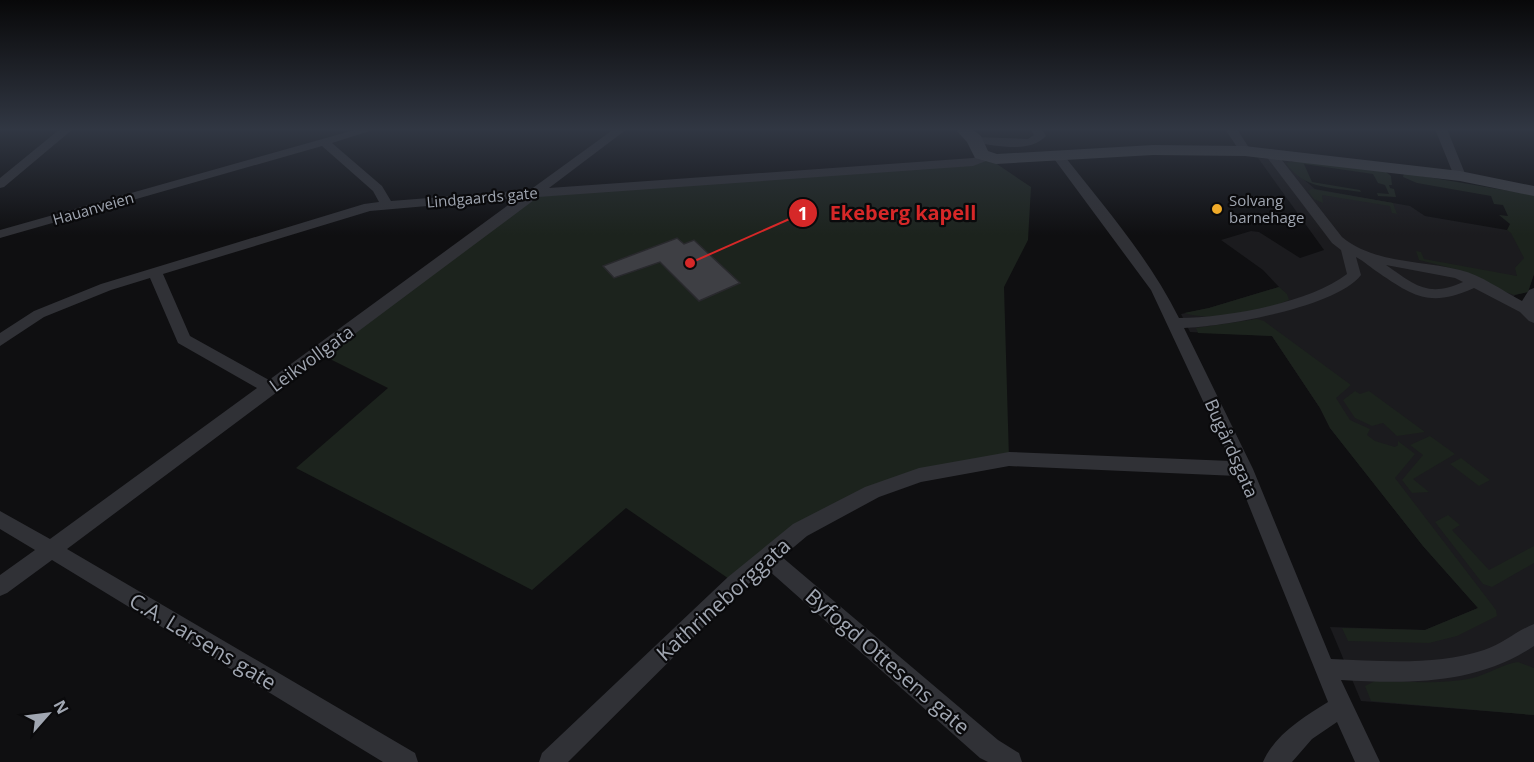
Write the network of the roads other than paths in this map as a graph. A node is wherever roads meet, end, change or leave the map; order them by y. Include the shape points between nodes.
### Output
1 (24, 165) edge
2 (245, 165) edge
3 (350, 165) edge
4 (574, 165) edge
5 (937, 165) edge
6 (1064, 165) edge
7 (1279, 165) edge
8 (1365, 165) edge
9 (1455, 165) edge
10 (1460, 176) junction
11 (0, 184) edge
12 (1534, 191) edge
13 (536, 193) junction
14 (387, 205) junction
15 (0, 234) edge
16 (1353, 251) junction
17 (155, 272) junction
18 (1476, 282) junction
19 (1534, 293) edge
20 (1530, 314) edge
21 (1174, 323) junction
22 (0, 341) edge
23 (271, 388) junction
24 (1244, 469) junction
25 (0, 519) edge
26 (50, 550) junction
27 (768, 557) junction
28 (0, 587) edge
29 (1529, 646) edge
30 (1324, 669) junction
31 (1340, 707) junction
32 (986, 756) edge
33 (406, 762) edge
34 (551, 762) edge
35 (1010, 762) edge
36 (1275, 762) edge
37 (1368, 762) edge

1 - 11 street
2 - 15 street, Hauanveien
3 - 14 street via 378,189
4 - 13 street, Leikvollgata
5 - 13 street, Lindgaards gate
6 - 21 street, Bugårdsgata via 1158,290
7 - 16 street via 1337,240
8 - 10 main road
9 - 10 street
10 - 12 main road
13 - 14 street, Lindgaards gate
13 - 23 street, Leikvollgata
14 - 17 street, Lindgaards gate via 350,212
16 - 18 street via 1440,269
16 - 18 street via 1411,287 1434,295
16 - 21 street via 1354,275 1346,283 1285,308 1259,315
17 - 22 street, Lindgaards gate via 64,302 18,326
17 - 23 street via 184,339
18 - 20 street
19 - 20 street
21 - 24 street, Bugårdsgata
23 - 26 street, Leikvollgata
24 - 27 street, Kathrineborggata via 1009,459 919,475 872,492 825,516 800,530
24 - 30 street, Bugårdsgata
25 - 26 street, C.A. Larsens gate
26 - 28 street, Leikvollgata
26 - 33 street, C.A. Larsens gate
27 - 32 street, Byfogd Ottesens gate
27 - 34 street, Kathrineborggata via 735,583
29 - 30 street via 1453,669
30 - 31 street, Bugårdsgata
31 - 36 street via 1304,731
31 - 37 street, Bugårdsgata
32 - 35 street, Byfogd Ottesens gate

